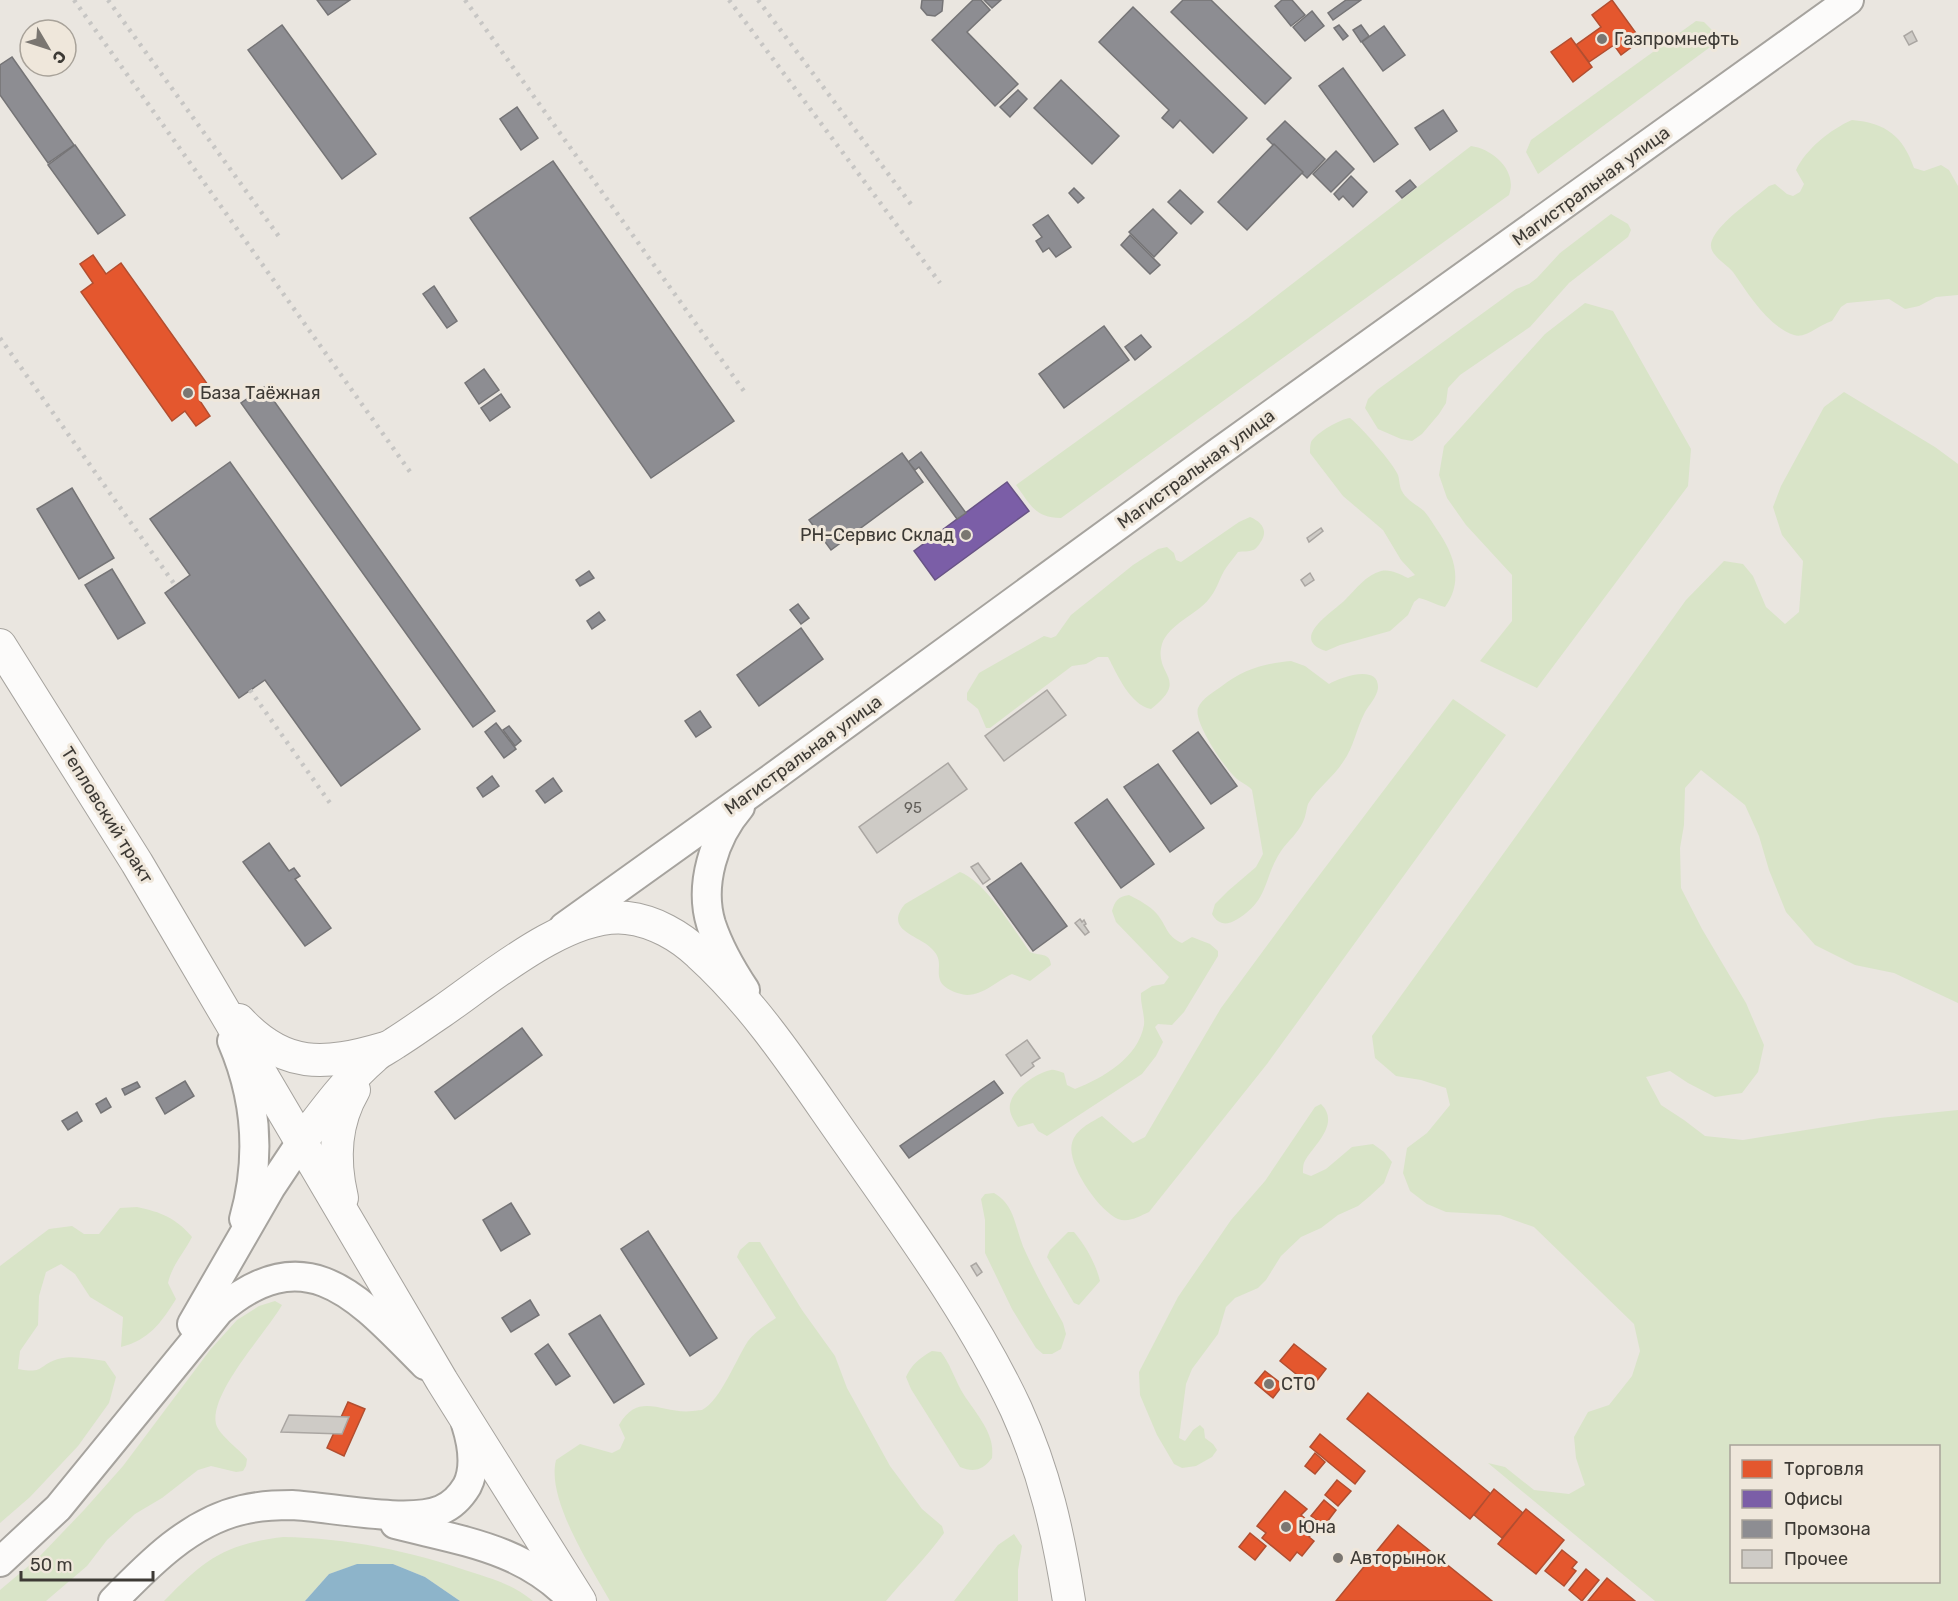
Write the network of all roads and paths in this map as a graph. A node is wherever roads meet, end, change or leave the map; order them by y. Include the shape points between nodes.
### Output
1 (1849, 0) edge
2 (0, 645) edge
3 (765, 783) junction
4 (545, 940) junction
5 (209, 987) junction
6 (778, 1043) junction
7 (391, 1046) junction
8 (301, 1142) junction
9 (235, 1249) junction
10 (364, 1249) junction
11 (442, 1381) junction
12 (146, 1400) junction
13 (464, 1419) junction
14 (346, 1511) junction
15 (0, 1562) edge
16 (113, 1601) edge
17 (573, 1601) edge
18 (580, 1601) edge
19 (1069, 1601) edge

1 - 3 main road, Магистральная улица via 1187,474
2 - 5 main road, Тепловский тракт via 137,862
3 - 4 main road, Магистральная улица
3 - 6 main road via 727,824 710,867 708,889 710,921 718,944
4 - 6 main road via 590,921 610,918 628,918 663,929 714,968
4 - 7 main road
5 - 7 main road via 265,1045 290,1056 323,1060
5 - 8 main road
5 - 9 main road via 240,1060 255,1130 254,1172
6 - 19 main road via 984,1346 1039,1465 1051,1503
7 - 8 main road via 358,1072
7 - 10 main road via 352,1093 337,1139 336,1167 342,1198
8 - 9 main road
8 - 10 main road
9 - 12 main road
10 - 11 main road
11 - 12 main road via 367,1306 332,1284 296,1276 275,1278 234,1298
11 - 13 main road
12 - 15 main road via 58,1508
13 - 14 main road via 472,1447 472,1471 465,1489 452,1504 422,1514
13 - 18 main road
14 - 16 main road via 277,1505 226,1515 171,1546
14 - 17 main road via 507,1554 538,1570

